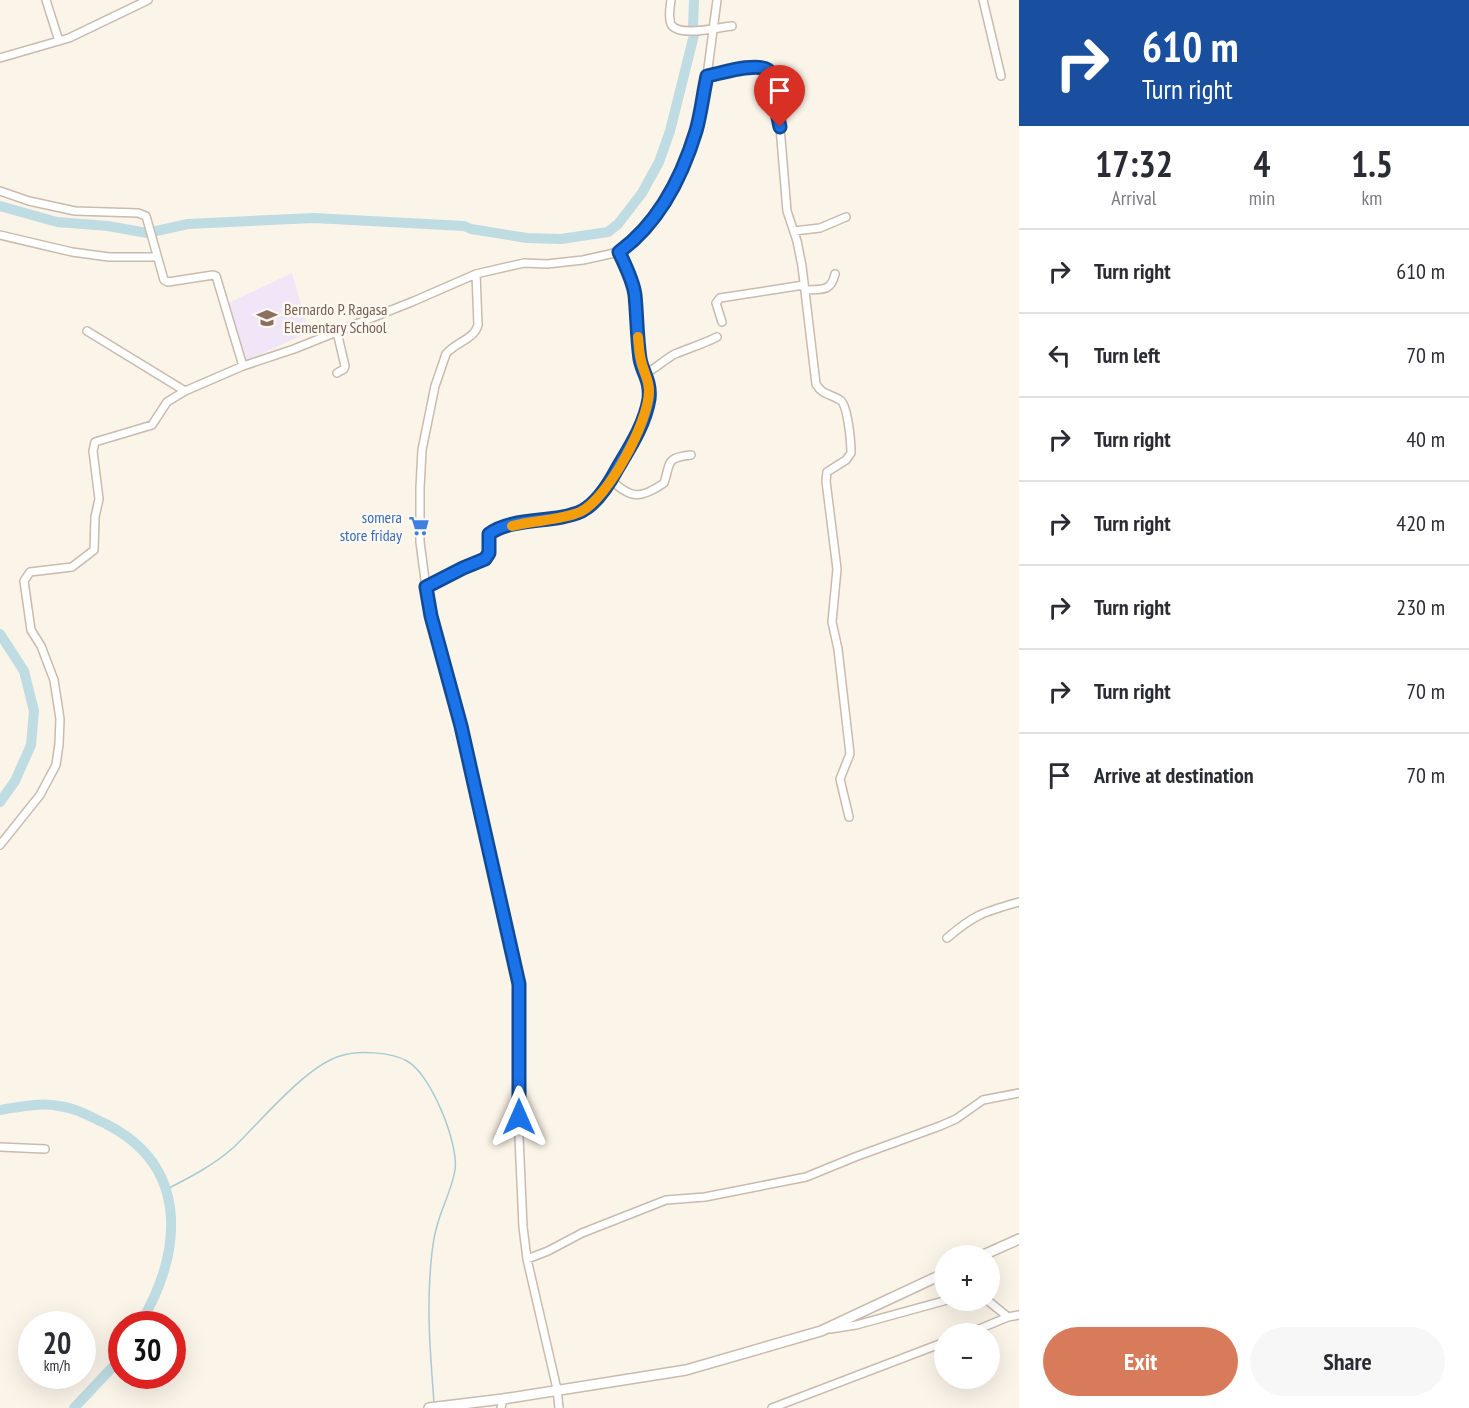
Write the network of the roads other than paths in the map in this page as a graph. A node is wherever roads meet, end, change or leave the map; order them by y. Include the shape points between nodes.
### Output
1 (46, 0) edge
2 (148, 0) edge
3 (671, 0) edge
4 (717, 0) edge
5 (983, 0) edge
6 (732, 26) dead end
7 (713, 29) junction
8 (59, 41) junction
9 (0, 58) edge
10 (707, 76) junction
11 (1001, 76) dead end
12 (0, 191) edge
13 (846, 217) dead end
14 (794, 231) junction
15 (0, 235) edge
16 (619, 252) junction
17 (157, 256) junction
18 (476, 274) junction
19 (836, 274) dead end
20 (805, 288) junction
21 (722, 322) dead end
22 (87, 331) dead end
23 (337, 332) junction
24 (717, 337) dead end
25 (243, 366) junction
26 (337, 373) dead end
27 (646, 373) junction
28 (185, 391) junction
29 (691, 455) dead end
30 (611, 480) junction
31 (426, 587) junction
32 (849, 817) dead end
33 (0, 845) edge
34 (1019, 902) edge
35 (947, 938) dead end
36 (1019, 1093) edge
37 (0, 1147) edge
38 (45, 1149) dead end
39 (1019, 1239) edge
40 (1000, 1248) edge
41 (526, 1259) junction
42 (934, 1278) edge
43 (934, 1304) edge
44 (1000, 1311) edge
45 (1019, 1315) edge
46 (1008, 1317) junction
47 (994, 1323) edge
48 (821, 1331) junction
49 (934, 1346) edge
50 (557, 1389) junction
51 (502, 1403) edge
52 (429, 1408) edge
53 (559, 1408) edge
54 (772, 1408) edge

1 - 8 street
2 - 8 street
3 - 7 street via 669,19 676,30
4 - 7 street
5 - 11 street
6 - 7 street
7 - 10 street
8 - 9 street
10 - 14 street via 760,66 768,70 780,127 787,211
10 - 16 street via 696,131 667,201 641,234
12 - 17 street via 75,211 138,213 148,219
13 - 14 street via 820,228
14 - 20 street
15 - 17 street via 109,257
16 - 18 street via 569,262 524,263
16 - 27 street via 635,294 640,360
17 - 25 street via 166,282 216,276
18 - 23 street
18 - 31 street via 477,331 444,357 422,450 420,542
19 - 20 street via 829,288
20 - 21 street via 720,298 716,303
20 - 32 street via 816,384 819,390 845,405 851,448 850,457 827,472 826,481 837,569 832,622 850,754 840,779
22 - 28 street
23 - 25 street
23 - 26 street via 345,362 344,369
24 - 27 street via 674,355
25 - 28 street
27 - 30 street via 649,389 644,415
28 - 33 street via 167,402 152,425 95,442 99,500 94,550 72,567 30,572 24,581 31,630 54,680 59,744 56,765 40,795
29 - 30 street via 674,458 668,464 664,483 641,495 628,493
30 - 31 street via 594,502 581,511 489,534 489,553 485,559
31 - 41 street via 519,984 519,1137
34 - 35 street via 987,910
36 - 41 street via 983,1100 940,1126 806,1177 705,1197 666,1200
37 - 38 street
39 - 40 street
41 - 50 street
42 - 48 street
43 - 48 street
44 - 46 street
45 - 46 street
46 - 47 street
48 - 50 street via 686,1370
49 - 54 street
50 - 51 street
50 - 53 street
51 - 52 street

